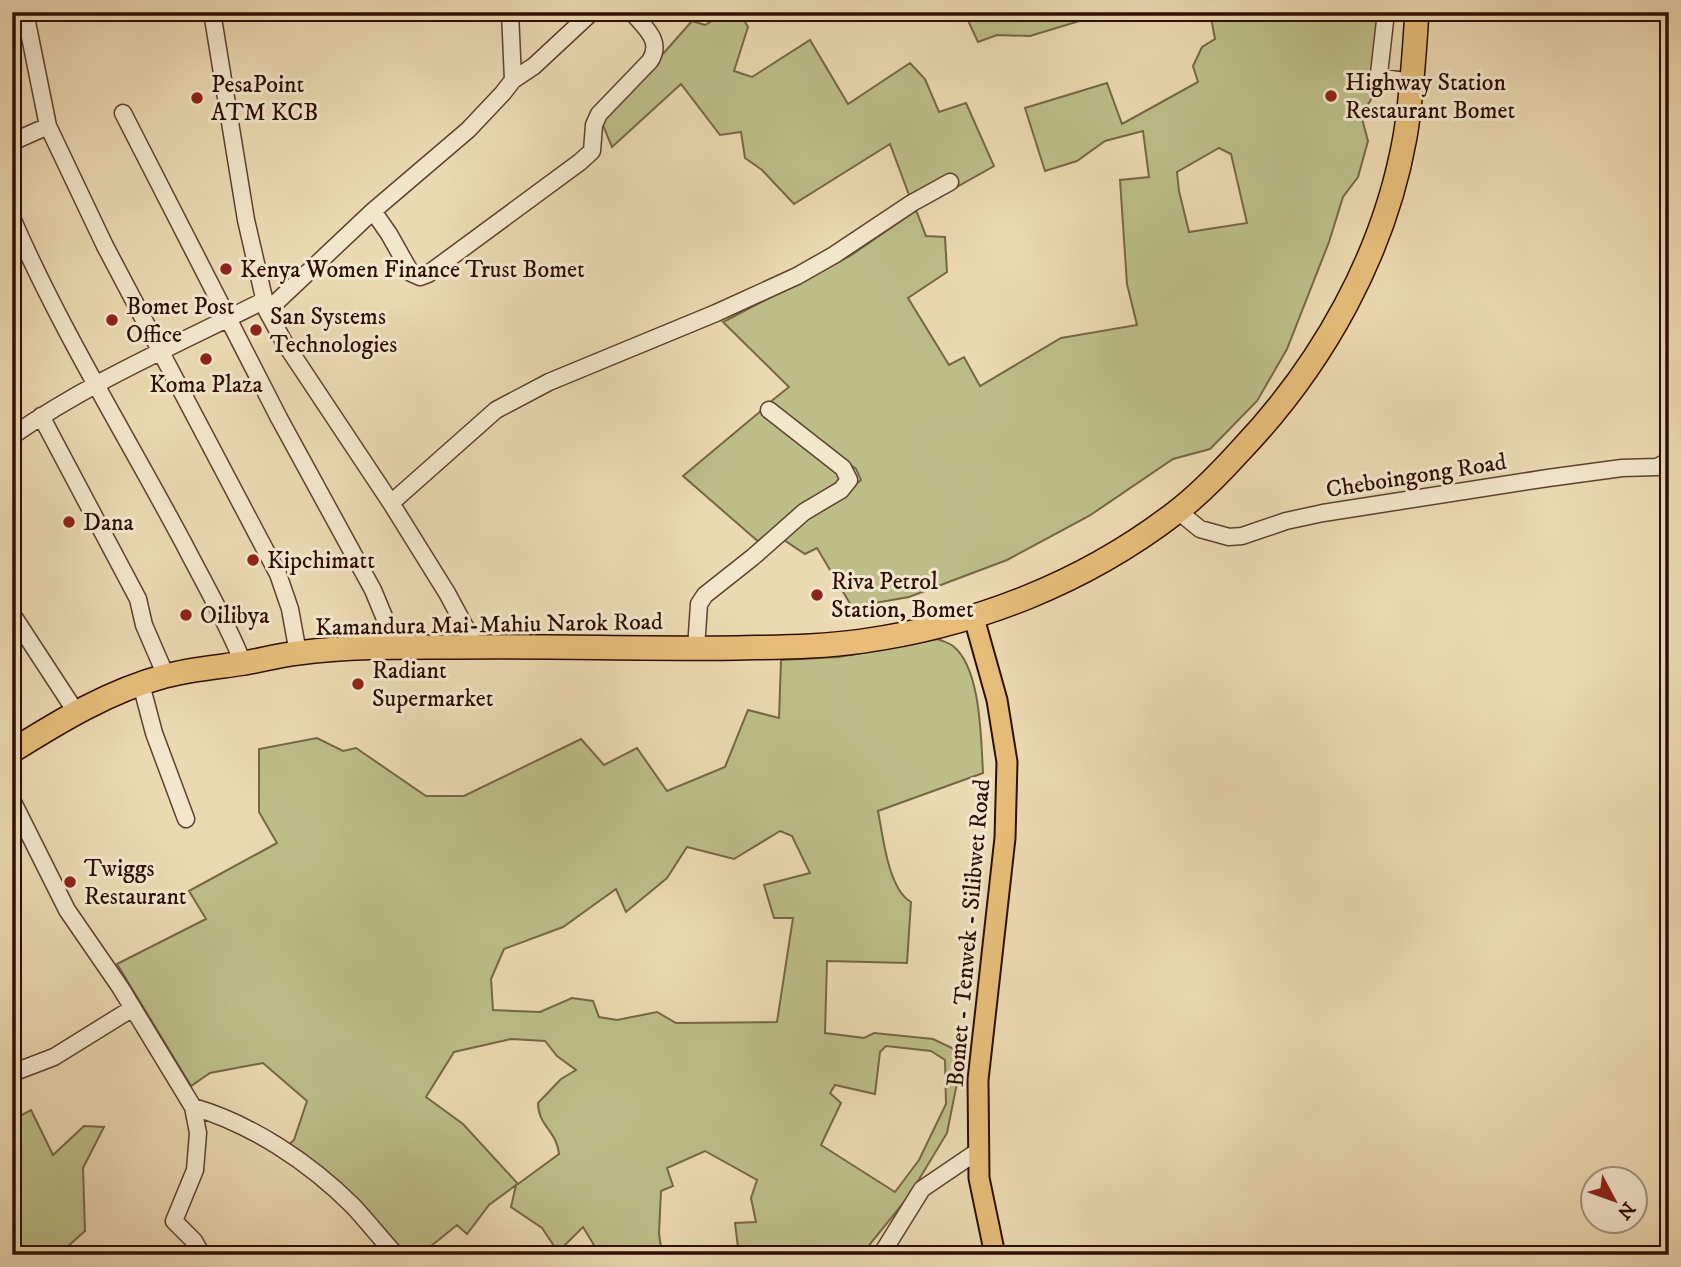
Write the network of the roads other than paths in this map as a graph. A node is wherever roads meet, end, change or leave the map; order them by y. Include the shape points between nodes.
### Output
1 (25, 12) edge
2 (212, 12) edge
3 (510, 12) edge
4 (592, 12) edge
5 (632, 12) edge
6 (1385, 12) edge
7 (1417, 12) edge
8 (513, 80) junction
9 (1412, 82) junction
10 (123, 113) dead end
11 (48, 126) junction
12 (12, 142) edge
13 (950, 182) dead end
14 (373, 211) junction
15 (12, 218) edge
16 (265, 306) junction
17 (229, 318) junction
18 (161, 349) junction
19 (96, 384) junction
20 (769, 410) dead end
21 (41, 416) junction
22 (12, 436) edge
23 (1669, 461) edge
24 (391, 503) junction
25 (1178, 511) junction
26 (12, 614) edge
27 (974, 618) junction
28 (391, 647) junction
29 (476, 647) junction
30 (696, 648) junction
31 (298, 653) junction
32 (243, 663) junction
33 (166, 676) junction
34 (141, 684) junction
35 (76, 712) junction
36 (12, 751) edge
37 (12, 800) edge
38 (187, 819) dead end
39 (133, 1008) junction
40 (12, 1073) edge
41 (193, 1107) junction
42 (978, 1151) junction
43 (202, 1255) edge
44 (396, 1255) edge
45 (881, 1255) edge
46 (995, 1255) edge

1 - 11 street
2 - 16 street
3 - 8 street
4 - 8 street
5 - 14 street via 653,38 656,53 599,114 592,150 580,162 419,277 411,273
6 - 9 street via 1380,74
7 - 9 highway, Kamandura Mai-Mahiu Narok Road
8 - 14 street via 468,130
9 - 25 highway, Kamandura Mai-Mahiu Narok Road via 1406,134 1392,189 1357,284 1340,316 1279,408
10 - 17 street
11 - 12 street
11 - 18 street
13 - 24 street via 797,276 559,378 496,410
14 - 16 street
15 - 19 street
16 - 17 street
16 - 24 street
17 - 18 street
17 - 28 street via 373,590
18 - 19 street
18 - 31 street via 278,574
19 - 21 street
19 - 32 street
20 - 30 street via 843,468 849,480 841,491 803,512 705,594 699,604
21 - 22 street
21 - 33 street via 138,599
23 - 25 street, Cheboingong Road via 1657,467 1548,478 1323,513 1242,536 1200,529
24 - 29 street
25 - 27 highway, Kamandura Mai-Mahiu Narok Road via 1107,560
26 - 35 street
27 - 30 highway, Kamandura Mai-Mahiu Narok Road via 860,642
27 - 42 main road, Bomet - Tenwek - Silibwet Road via 997,700 1007,780 1005,838 978,1080
28 - 29 highway, Kamandura Mai-Mahiu Narok Road
28 - 31 highway, Kamandura Mai-Mahiu Narok Road
29 - 30 highway, Kamandura Mai-Mahiu Narok Road
31 - 32 highway, Kamandura Mai-Mahiu Narok Road
32 - 33 highway, Kamandura Mai-Mahiu Narok Road
33 - 34 highway, Kamandura Mai-Mahiu Narok Road
34 - 35 highway, Kamandura Mai-Mahiu Narok Road
34 - 38 street
35 - 36 highway, Kamandura Mai-Mahiu Narok Road
37 - 39 street via 67,911
39 - 40 street via 54,1056
39 - 41 street
41 - 43 street via 198,1133 195,1170 174,1221
41 - 44 street via 242,1126 321,1177
42 - 45 street via 922,1189
42 - 46 main road, Bomet - Tenwek - Silibwet Road

